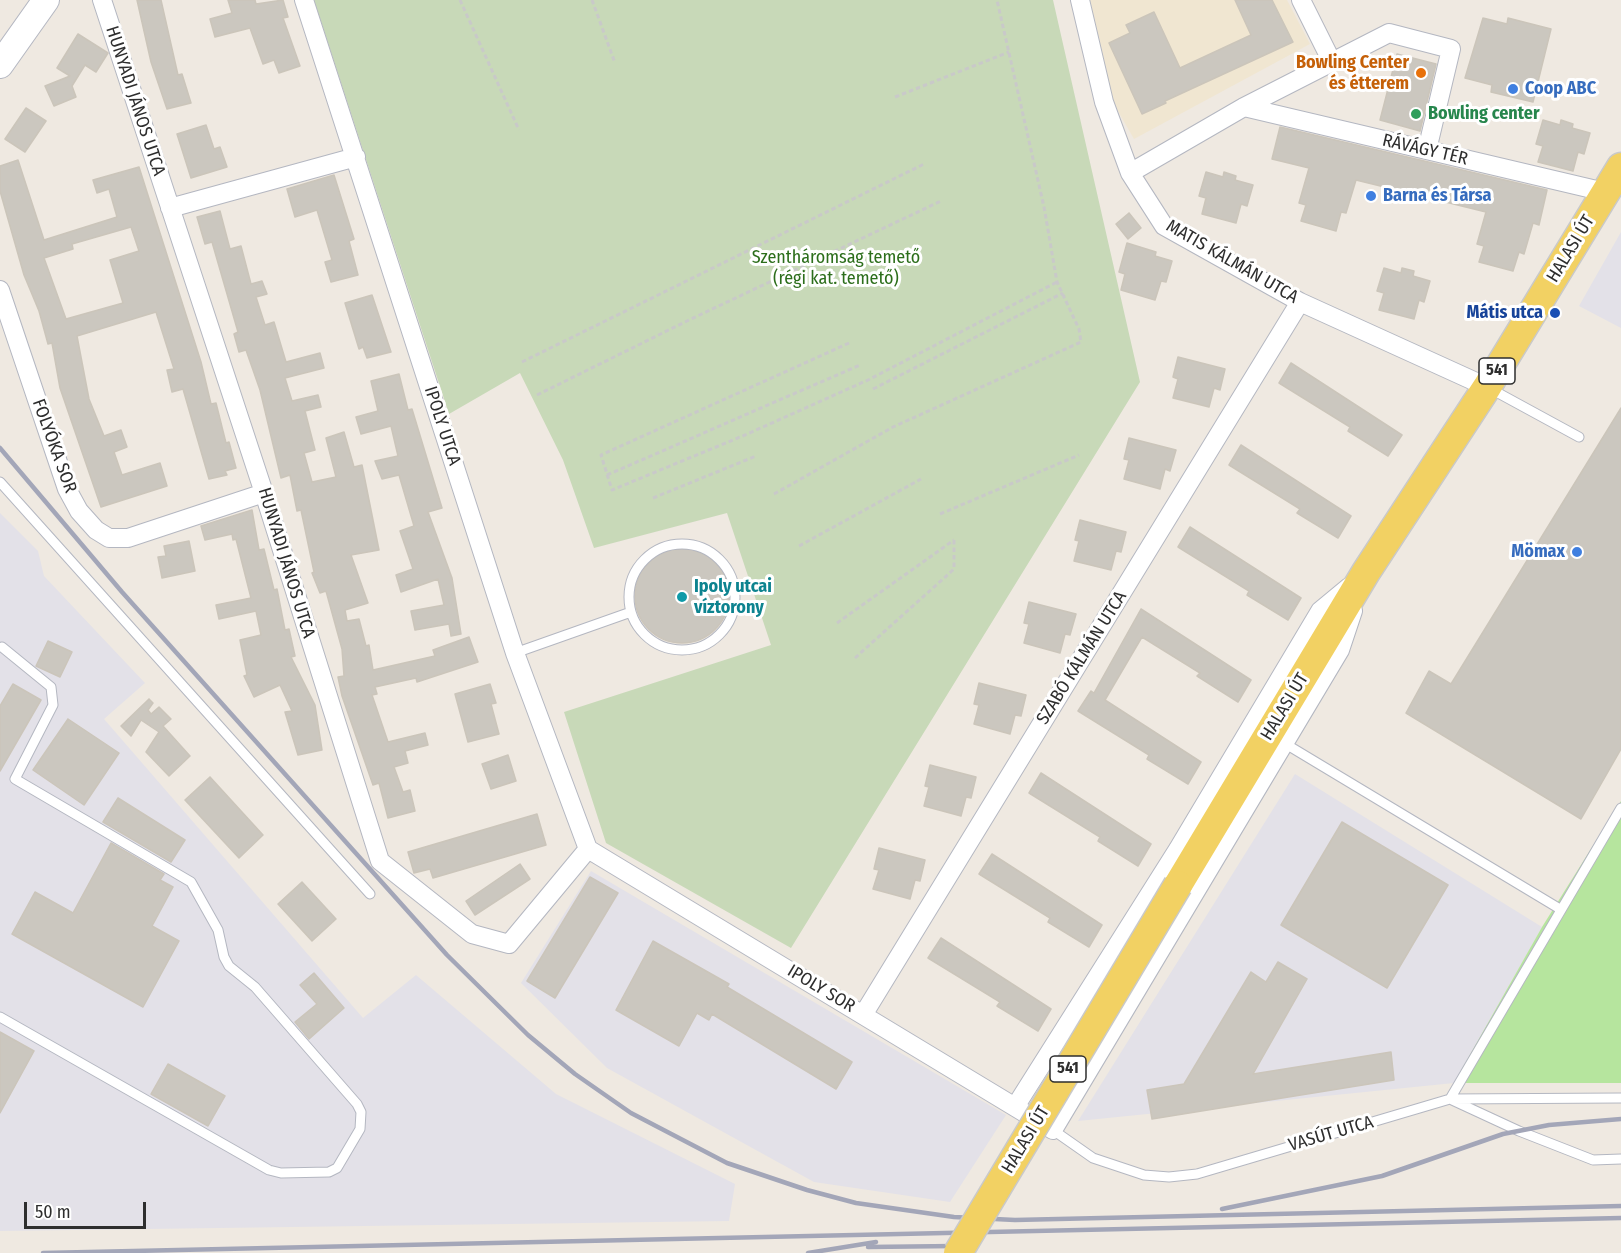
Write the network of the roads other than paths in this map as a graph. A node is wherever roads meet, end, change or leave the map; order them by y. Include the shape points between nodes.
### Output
1 (46, 0) edge
2 (102, 0) edge
3 (304, 0) edge
4 (1080, 0) edge
5 (1301, 0) edge
6 (1332, 62) junction
7 (0, 65) edge
8 (1244, 107) junction
9 (1427, 150) junction
10 (356, 157) junction
11 (1621, 167) edge
12 (1130, 173) junction
13 (1605, 192) junction
14 (170, 208) junction
15 (0, 290) edge
16 (1300, 302) junction
17 (1487, 387) junction
18 (1578, 437) dead end
19 (0, 482) edge
20 (264, 493) junction
21 (1366, 572) junction
22 (631, 612) junction
23 (1, 648) edge
24 (515, 653) junction
25 (1284, 743) junction
26 (1621, 808) edge
27 (588, 849) junction
28 (370, 894) dead end
29 (1560, 909) junction
30 (863, 1015) junction
31 (0, 1017) edge
32 (1621, 1098) edge
33 (1450, 1099) junction
34 (1015, 1107) junction
35 (1053, 1130) junction
36 (1621, 1159) edge
37 (958, 1253) edge

1 - 7 street
2 - 14 street, HUNYADI JÁNOS UTCA
3 - 10 street, IPOLY UTCA
4 - 12 street, MATIS KÁLMÁN UTCA via 1104,102
5 - 6 street
6 - 8 street
6 - 9 street via 1389,33 1451,49
8 - 9 street, RÁVÁGY TÉR
8 - 12 street
9 - 13 street, RÁVÁGY TÉR
10 - 14 street
10 - 24 street, IPOLY UTCA
11 - 13 main road, HALASI ÚT / 541
12 - 16 street, MATIS KÁLMÁN UTCA via 1164,226
13 - 17 main road, HALASI ÚT / 541
14 - 20 street, HUNYADI JÁNOS UTCA
15 - 20 street, FOLYÓKA SOR via 67,489 96,530 109,538 128,538
16 - 17 street, MATIS KÁLMÁN UTCA
16 - 30 street, SZABÓ KÁLMÁN UTCA
17 - 18 lane
17 - 21 main road, HALASI ÚT / 541
19 - 28 lane
20 - 27 street, HUNYADI JÁNOS UTCA via 380,861 472,934 508,944
21 - 25 street via 1340,650
21 - 34 street via 1320,611 1178,849
21 - 37 main road, HALASI ÚT / 541, bridge
22 - 22 lane via 645,634 661,645 681,650 700,646 717,636 729,621 734,602 733,582 723,564 708,551 689,545 669,546 650,555 637,570 630,588
22 - 24 lane
23 - 31 lane via 51,687 52,705 15,779 191,882 218,930 229,966 255,987 357,1104 361,1112 360,1129 337,1168 329,1172 269,1170
24 - 27 street, IPOLY UTCA
25 - 29 lane
25 - 35 street
26 - 29 lane
27 - 30 street, IPOLY SOR
29 - 33 lane
30 - 34 street, IPOLY SOR
32 - 33 lane, VASÚT UTCA
33 - 35 lane, VASÚT UTCA via 1197,1174 1169,1177 1144,1175 1094,1158
33 - 36 lane via 1593,1160
34 - 35 street, IPOLY SOR

